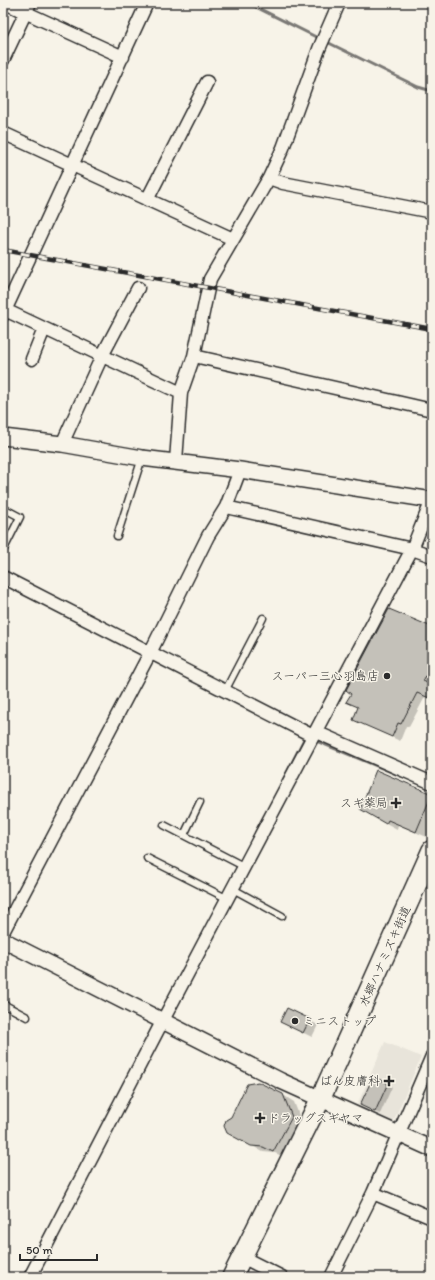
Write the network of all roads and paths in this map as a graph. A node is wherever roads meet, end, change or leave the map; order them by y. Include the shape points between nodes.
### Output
1 (5, 3) edge
2 (147, 3) edge
3 (339, 3) edge
4 (28, 8) edge
5 (123, 56) junction
6 (3, 60) edge
7 (207, 82) dead end
8 (3, 133) edge
9 (72, 165) junction
10 (269, 178) junction
11 (148, 200) junction
12 (432, 212) edge
13 (233, 239) junction
14 (138, 288) dead end
15 (4, 311) edge
16 (44, 328) junction
17 (102, 356) junction
18 (194, 356) junction
19 (32, 358) dead end
20 (181, 392) junction
21 (432, 410) edge
22 (3, 437) edge
23 (62, 444) junction
24 (142, 458) junction
25 (176, 461) junction
26 (240, 470) junction
27 (432, 500) edge
28 (226, 507) junction
29 (3, 508) edge
30 (118, 536) dead end
31 (412, 549) junction
32 (3, 551) edge
33 (432, 556) edge
34 (3, 577) edge
35 (263, 618) dead end
36 (150, 653) junction
37 (225, 691) junction
38 (314, 734) junction
39 (432, 783) edge
40 (200, 802) dead end
41 (164, 825) dead end
42 (184, 835) junction
43 (432, 850) edge
44 (147, 858) dead end
45 (245, 867) junction
46 (231, 894) junction
47 (282, 916) dead end
48 (3, 932) edge
49 (3, 940) edge
50 (3, 1004) edge
51 (27, 1017) dead end
52 (162, 1022) junction
53 (432, 1056) edge
54 (320, 1100) junction
55 (399, 1134) junction
56 (432, 1149) edge
57 (373, 1193) junction
58 (432, 1218) edge
59 (242, 1257) junction
60 (30, 1277) edge
61 (232, 1277) edge
62 (282, 1277) edge
63 (331, 1277) edge

1 - 4 street
2 - 5 street
3 - 10 street
4 - 5 street
4 - 6 street
5 - 9 street
7 - 11 street
8 - 9 street
9 - 11 street
9 - 15 street
10 - 12 street via 283,183
10 - 13 street
11 - 13 street
13 - 18 street via 210,279
14 - 17 street
15 - 16 street
16 - 17 street
16 - 19 street
17 - 20 street
17 - 23 street
18 - 20 street
18 - 21 street
20 - 25 street
22 - 23 street
23 - 24 street
24 - 25 street
24 - 30 lane
25 - 26 street
26 - 27 street
26 - 28 street
27 - 31 street
28 - 31 street
28 - 36 street via 208,536
29 - 32 lane via 20,517
31 - 33 street
31 - 38 street
34 - 36 street
35 - 37 lane
36 - 37 street
36 - 48 street
37 - 38 street
38 - 39 street
38 - 45 street
40 - 42 lane
41 - 42 lane
42 - 45 lane
43 - 54 main road, 水郷ハナミズキ街道
44 - 46 lane
45 - 46 street
46 - 47 lane
46 - 52 street
49 - 52 street
50 - 51 lane
52 - 54 street
52 - 60 street
53 - 55 street
54 - 55 street
54 - 59 main road, 水郷ハナミズキ街道
55 - 56 street
55 - 57 street
57 - 58 street
57 - 63 street
59 - 61 main road, 水郷ハナミズキ街道
59 - 62 street

